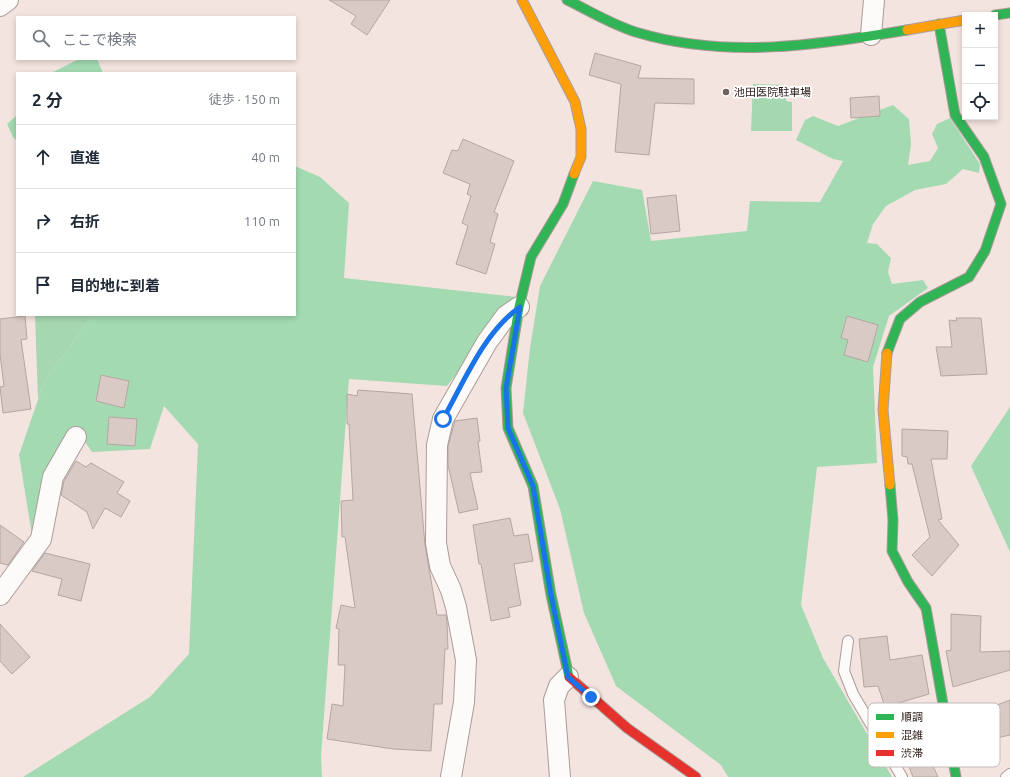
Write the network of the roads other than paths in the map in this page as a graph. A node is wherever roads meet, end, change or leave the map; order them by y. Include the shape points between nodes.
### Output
1 (8, 0) edge
2 (522, 0) edge
3 (567, 0) edge
4 (874, 0) edge
5 (0, 6) edge
6 (1010, 13) edge
7 (998, 15) edge
8 (962, 20) edge
9 (939, 24) junction
10 (871, 35) junction
11 (520, 307) junction
12 (76, 437) dead end
13 (0, 595) edge
14 (848, 641) dead end
15 (568, 677) junction
16 (943, 703) edge
17 (868, 719) edge
18 (896, 767) edge
19 (954, 767) edge
20 (1010, 774) edge
21 (451, 777) edge
22 (560, 777) edge
23 (696, 777) edge
24 (902, 777) edge
25 (956, 777) edge
26 (1006, 777) edge

1 - 5 street
2 - 11 street via 575,102 581,129 581,157 563,204 531,257
3 - 10 street via 638,32 694,46 758,49 802,46
4 - 10 street
6 - 7 street
8 - 9 street
9 - 10 street
9 - 16 street via 955,115 984,157 1001,204 985,251 969,277 920,302 900,319 888,350 884,410 892,551 908,582 926,608
11 - 15 street via 506,388 508,428 533,486
11 - 21 street via 506,316 487,342 443,419 437,445 436,543 440,566 452,590 466,660 464,702
12 - 13 street via 53,477 41,539
14 - 17 lane via 844,671 853,694
15 - 22 street via 559,686 554,700
15 - 23 street via 627,728
18 - 24 lane
19 - 25 street
20 - 26 lane

